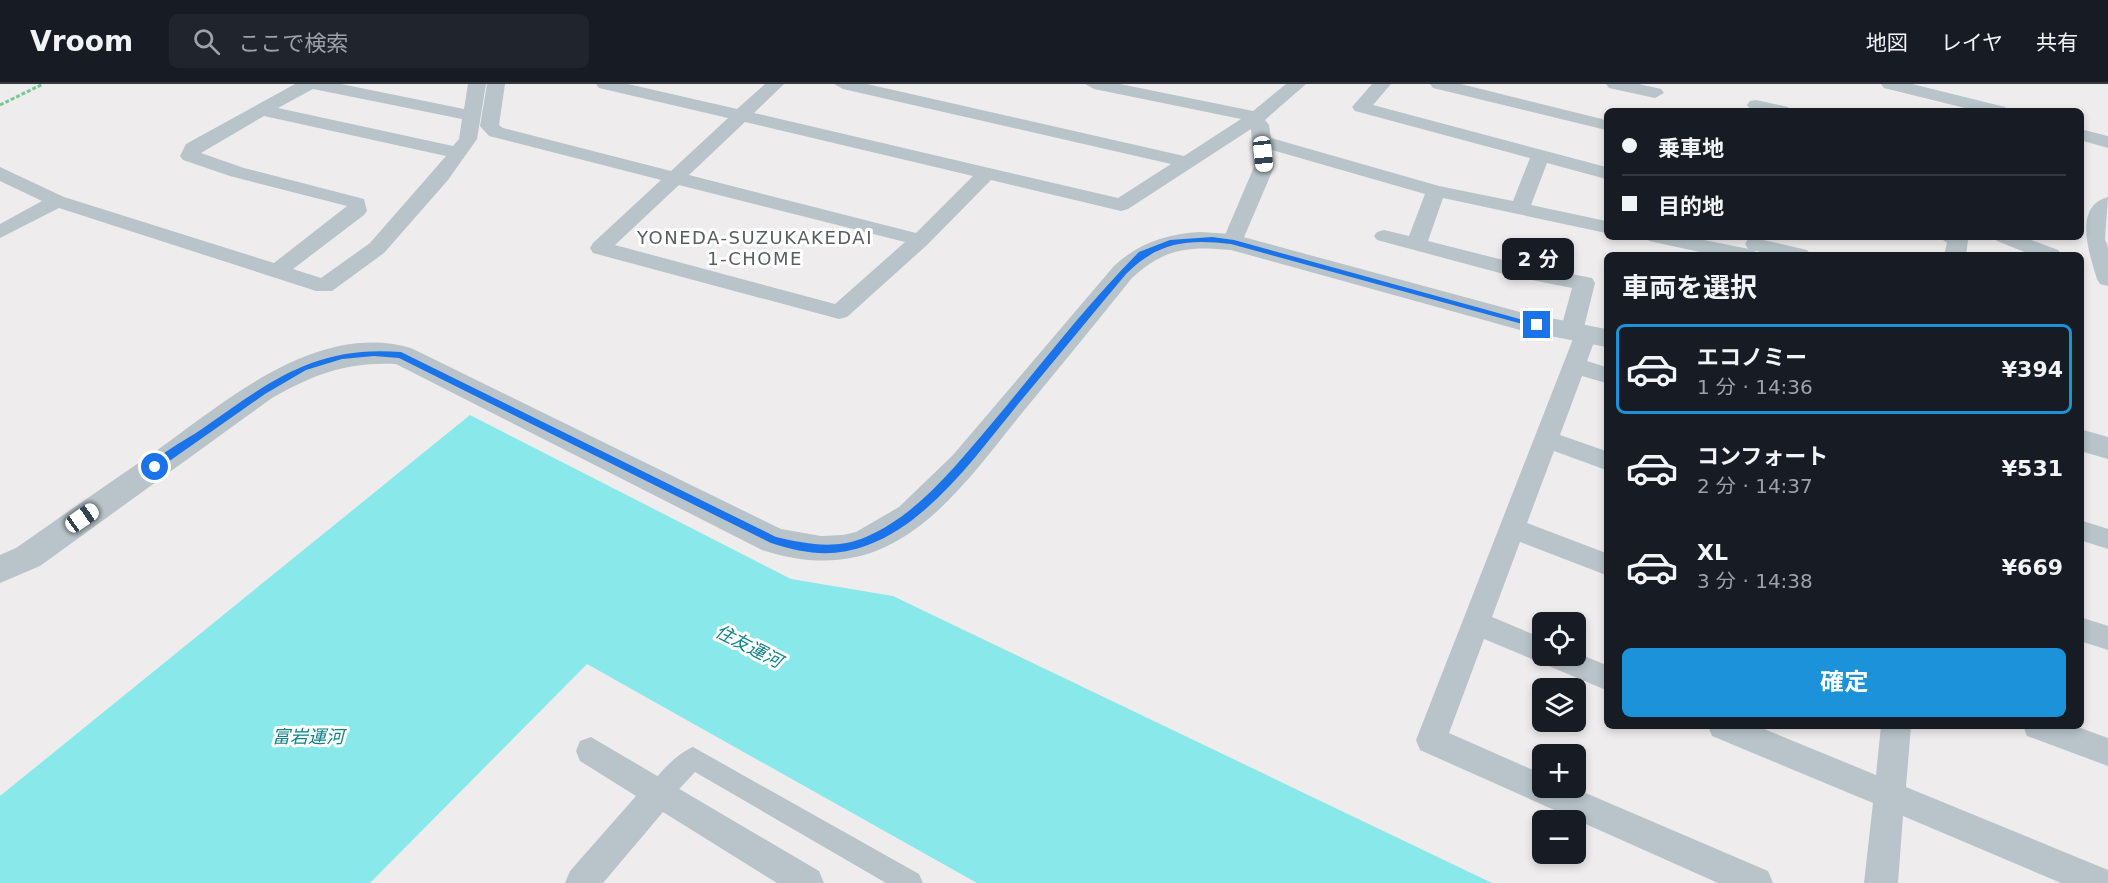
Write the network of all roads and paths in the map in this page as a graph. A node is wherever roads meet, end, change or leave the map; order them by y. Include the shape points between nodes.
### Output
1 (43, 84) edge
2 (308, 84) edge
3 (315, 84) edge
4 (477, 84) edge
5 (496, 84) edge
6 (605, 84) edge
7 (775, 84) edge
8 (843, 84) edge
9 (1094, 84) edge
10 (1192, 84) edge
11 (1297, 84) edge
12 (1382, 84) edge
13 (1439, 84) edge
14 (1615, 84) edge
15 (1753, 84) edge
16 (1890, 84) edge
17 (1963, 92) edge
18 (1656, 96) edge
19 (1177, 101) junction
20 (0, 105) edge
21 (1756, 108) edge
22 (1993, 108) edge
23 (262, 110) junction
24 (472, 116) junction
25 (741, 116) junction
26 (1253, 120) junction
27 (1604, 125) edge
28 (2084, 135) edge
29 (1261, 141) junction
30 (2108, 142) edge
31 (458, 153) junction
32 (1540, 157) junction
33 (1186, 162) junction
34 (0, 173) edge
35 (1604, 173) edge
36 (986, 174) junction
37 (675, 179) junction
38 (1436, 191) junction
39 (57, 201) junction
40 (2108, 204) edge
41 (1519, 210) junction
42 (1604, 227) edge
43 (0, 232) edge
44 (1384, 236) dead end
45 (920, 240) junction
46 (1677, 240) edge
47 (2012, 240) edge
48 (1232, 242) junction
49 (1416, 244) junction
50 (1746, 250) edge
51 (1768, 252) edge
52 (2043, 252) edge
53 (2084, 266) edge
54 (277, 271) junction
55 (2107, 275) edge
56 (1588, 335) edge
57 (1574, 365) junction
58 (1604, 374) edge
59 (1546, 439) junction
60 (2084, 441) edge
61 (2108, 448) edge
62 (1604, 460) edge
63 (1511, 528) junction
64 (2084, 531) edge
65 (2108, 539) edge
66 (1604, 563) edge
67 (0, 570) edge
68 (1476, 623) junction
69 (2084, 629) edge
70 (2108, 638) edge
71 (1532, 647) edge
72 (1577, 666) edge
73 (1604, 677) edge
74 (1730, 729) edge
75 (1896, 729) edge
76 (2046, 729) edge
77 (591, 752) dead end
78 (2108, 752) edge
79 (659, 794) junction
80 (1889, 795) junction
81 (582, 883) edge
82 (807, 883) edge
83 (910, 883) edge
84 (1756, 883) edge
85 (1881, 883) edge
86 (2100, 883) edge

1 - 20 path
2 - 23 street
3 - 24 street
4 - 24 street
5 - 37 street via 489,126 496,132
6 - 25 street
7 - 25 street
8 - 33 street
9 - 19 street
10 - 19 street
11 - 26 street
12 - 32 street via 1361,107
13 - 27 street
14 - 18 street
15 - 21 street
16 - 17 street
17 - 22 street
19 - 26 street via 1247,115
23 - 31 street
23 - 54 street via 193,148 190,156 357,203 357,211
24 - 31 street via 468,140
25 - 36 street
25 - 37 street
26 - 29 street via 1260,125
26 - 33 street
28 - 30 street
29 - 38 street
29 - 48 street via 1264,167
31 - 54 street via 377,248 324,286
32 - 35 street
32 - 41 street
33 - 36 street via 1121,205
34 - 39 street
36 - 45 street
37 - 45 street
37 - 45 street via 600,248 839,312
38 - 41 street
38 - 49 street
39 - 43 street
39 - 54 street
40 - 55 street via 2101,210 2096,239
41 - 42 street
44 - 49 street
46 - 50 street
47 - 52 street
48 - 56 street via 1520,321
48 - 67 street via 1212,239 1170,243 1142,254 925,504 899,525 866,542 824,551 774,541 401,355 374,353 342,356 303,368 272,385 28,557
49 - 56 street via 1584,283
50 - 51 street
53 - 55 street
56 - 57 street
57 - 58 street
57 - 59 street
59 - 62 street
59 - 63 street
60 - 61 street
63 - 66 street
63 - 68 street
64 - 65 street
68 - 71 street
68 - 84 street via 1431,740
69 - 70 street
72 - 73 street
74 - 80 street
75 - 80 street
76 - 78 street
77 - 79 street
79 - 81 street
79 - 82 street
79 - 83 street via 693,758
80 - 85 street
80 - 86 street

